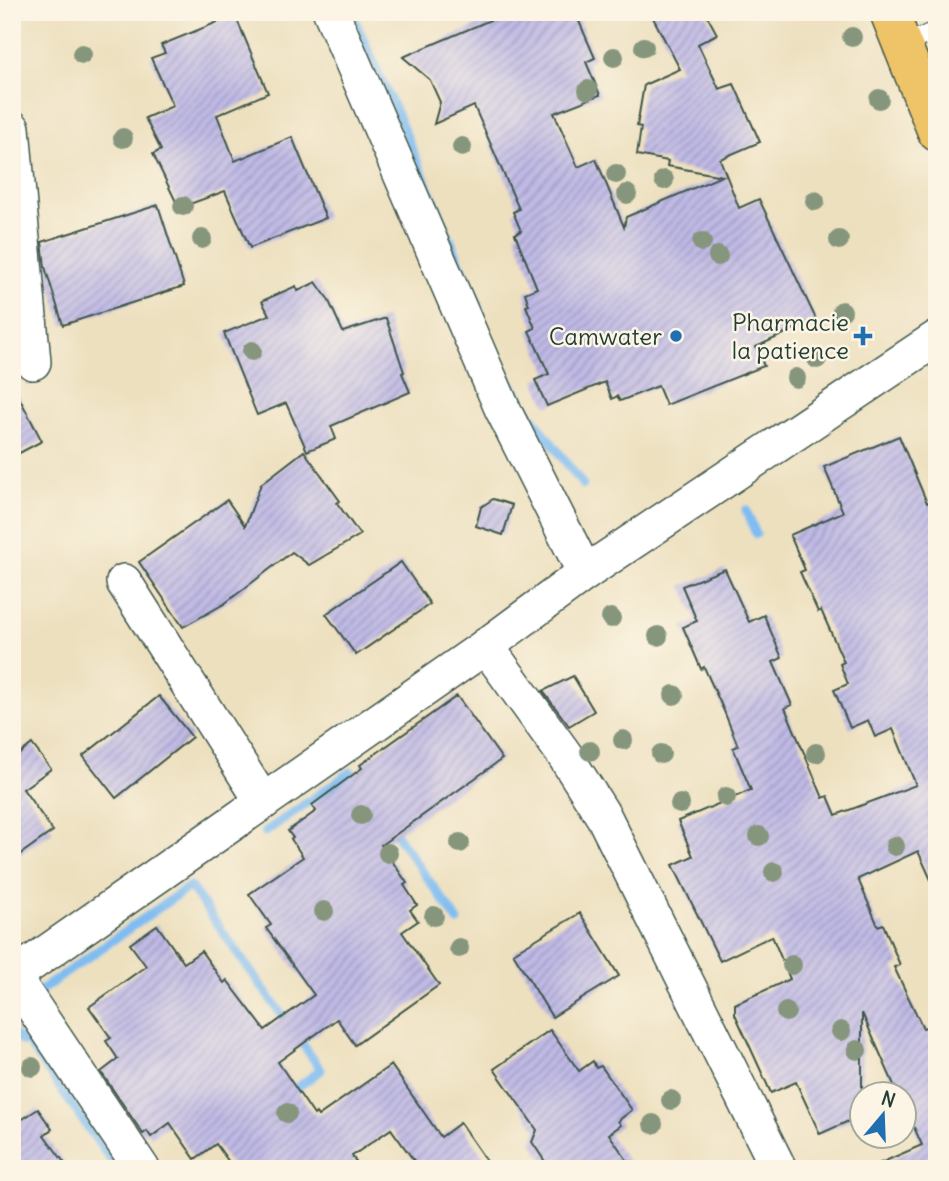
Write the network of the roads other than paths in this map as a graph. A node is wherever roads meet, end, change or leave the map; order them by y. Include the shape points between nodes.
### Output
1 (331, 12) edge
2 (910, 29) edge
3 (12, 128) edge
4 (937, 132) edge
5 (937, 338) edge
6 (33, 362) dead end
7 (585, 573) junction
8 (124, 582) dead end
9 (486, 646) junction
10 (263, 802) junction
11 (12, 976) edge
12 (142, 1169) edge
13 (779, 1169) edge

1 - 7 street via 502,408
2 - 4 main road
3 - 6 street
5 - 7 street
7 - 9 street
8 - 10 street
9 - 10 street
9 - 13 street via 604,817
10 - 11 street
11 - 12 street

